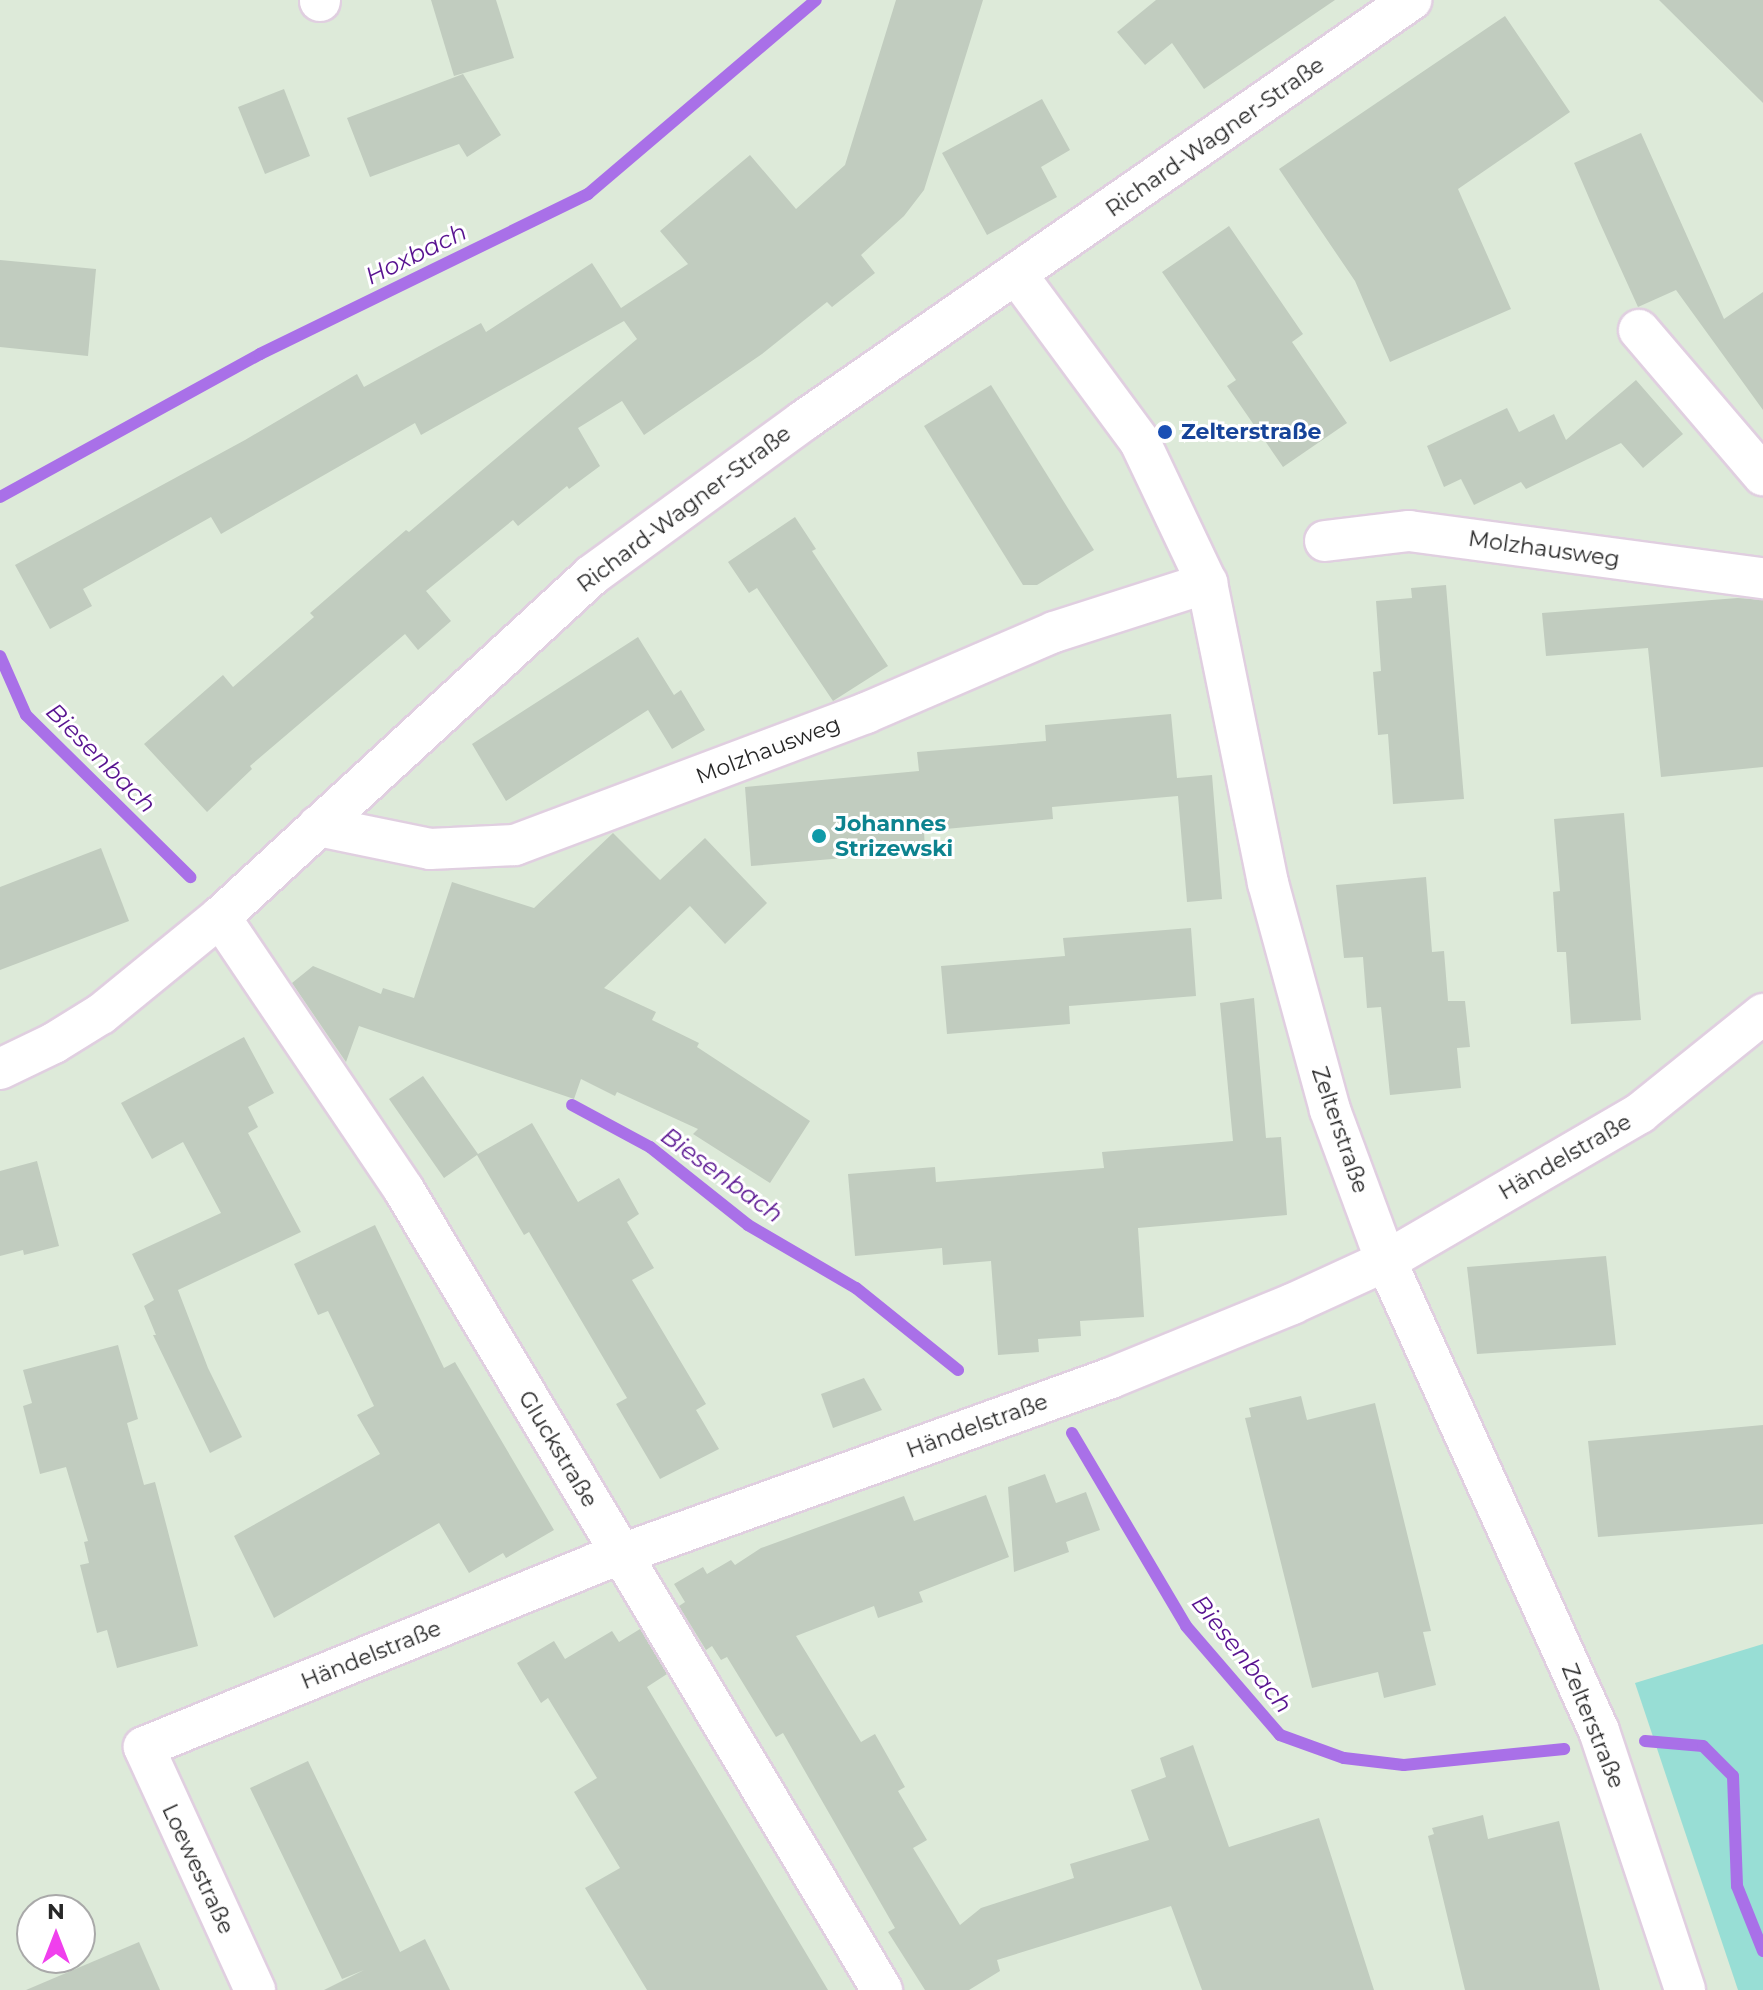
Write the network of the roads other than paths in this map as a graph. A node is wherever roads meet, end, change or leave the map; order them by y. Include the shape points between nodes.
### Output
1 (1411, 0) edge
2 (1017, 275) junction
3 (1639, 330) dead end
4 (1763, 475) edge
5 (1325, 541) dead end
6 (1763, 578) edge
7 (1207, 583) junction
8 (318, 826) junction
9 (220, 917) junction
10 (1763, 1014) edge
11 (0, 1069) edge
12 (1386, 1261) junction
13 (620, 1554) junction
14 (144, 1747) joint
15 (255, 1990) edge
16 (882, 1990) edge
17 (1685, 1990) edge

1 - 2 street, Richard-Wagner-Straße
2 - 7 street, Zelterstraße via 1140,442
2 - 8 street, Richard-Wagner-Straße via 803,421 592,575
3 - 4 street
5 - 6 street, Molzhausweg via 1409,531
7 - 8 street, Molzhausweg via 1054,632 866,713 515,845 430,849
7 - 12 street, Zelterstraße via 1272,898 1330,1110
8 - 9 street, Richard-Wagner-Straße
9 - 11 street, Richard-Wagner-Straße via 101,1014
9 - 13 street, Gluckstraße via 404,1190
10 - 12 street, Händelstraße via 1640,1113
12 - 13 street, Händelstraße via 1111,1378
12 - 17 street, Zelterstraße via 1599,1731
13 - 14 street, Händelstraße
13 - 16 street, Gluckstraße
14 - 15 street, Loewestraße

